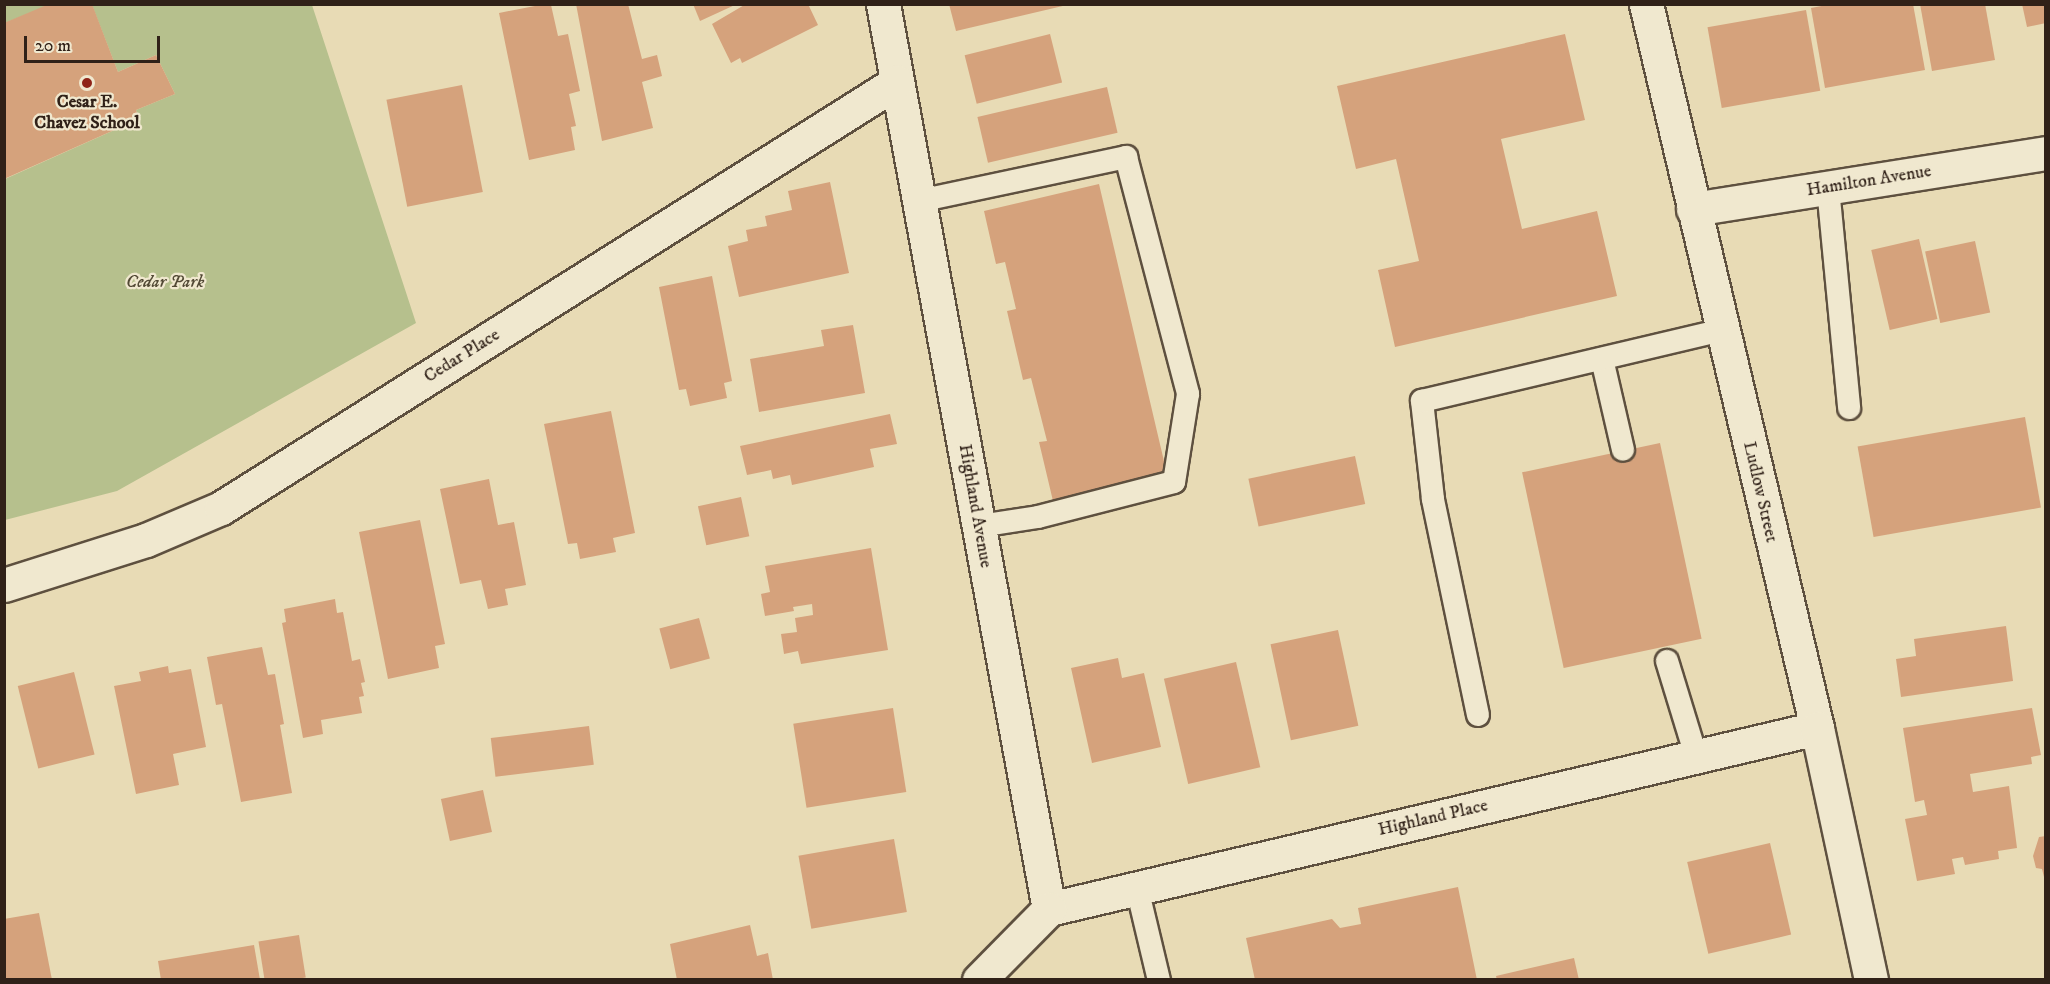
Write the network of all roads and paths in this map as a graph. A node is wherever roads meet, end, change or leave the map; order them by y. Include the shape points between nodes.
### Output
1 (883, 4) edge
2 (1646, 4) edge
3 (897, 82) junction
4 (2046, 153) edge
5 (1828, 188) junction
6 (919, 201) junction
7 (1693, 209) junction
8 (1722, 330) junction
9 (1602, 359) junction
10 (1849, 408) dead end
11 (1623, 450) dead end
12 (979, 526) junction
13 (4, 585) edge
14 (1667, 661) dead end
15 (1478, 716) dead end
16 (1817, 728) junction
17 (1696, 756) junction
18 (1137, 888) junction
19 (1049, 909) junction
20 (979, 980) edge
21 (1159, 980) edge
22 (1871, 980) edge

1 - 3 street, Highland Avenue
2 - 7 street, Ludlow Street
3 - 6 street, Highland Avenue
3 - 13 street, Cedar Place via 221,508 146,540
4 - 5 street, Hamilton Avenue
5 - 7 street, Hamilton Avenue
5 - 10 lane
6 - 12 street, Highland Avenue
6 - 12 lane via 1126,157 1188,394 1174,482 1038,517
7 - 8 street, Ludlow Street
8 - 9 lane
8 - 16 street, Ludlow Street
9 - 11 lane
9 - 15 lane via 1422,401 1434,499
12 - 19 street, Highland Avenue
14 - 17 lane
16 - 17 street, Highland Place
16 - 22 street, Ludlow Street
17 - 18 street, Highland Place
18 - 19 street, Highland Place
18 - 21 lane
19 - 20 street

